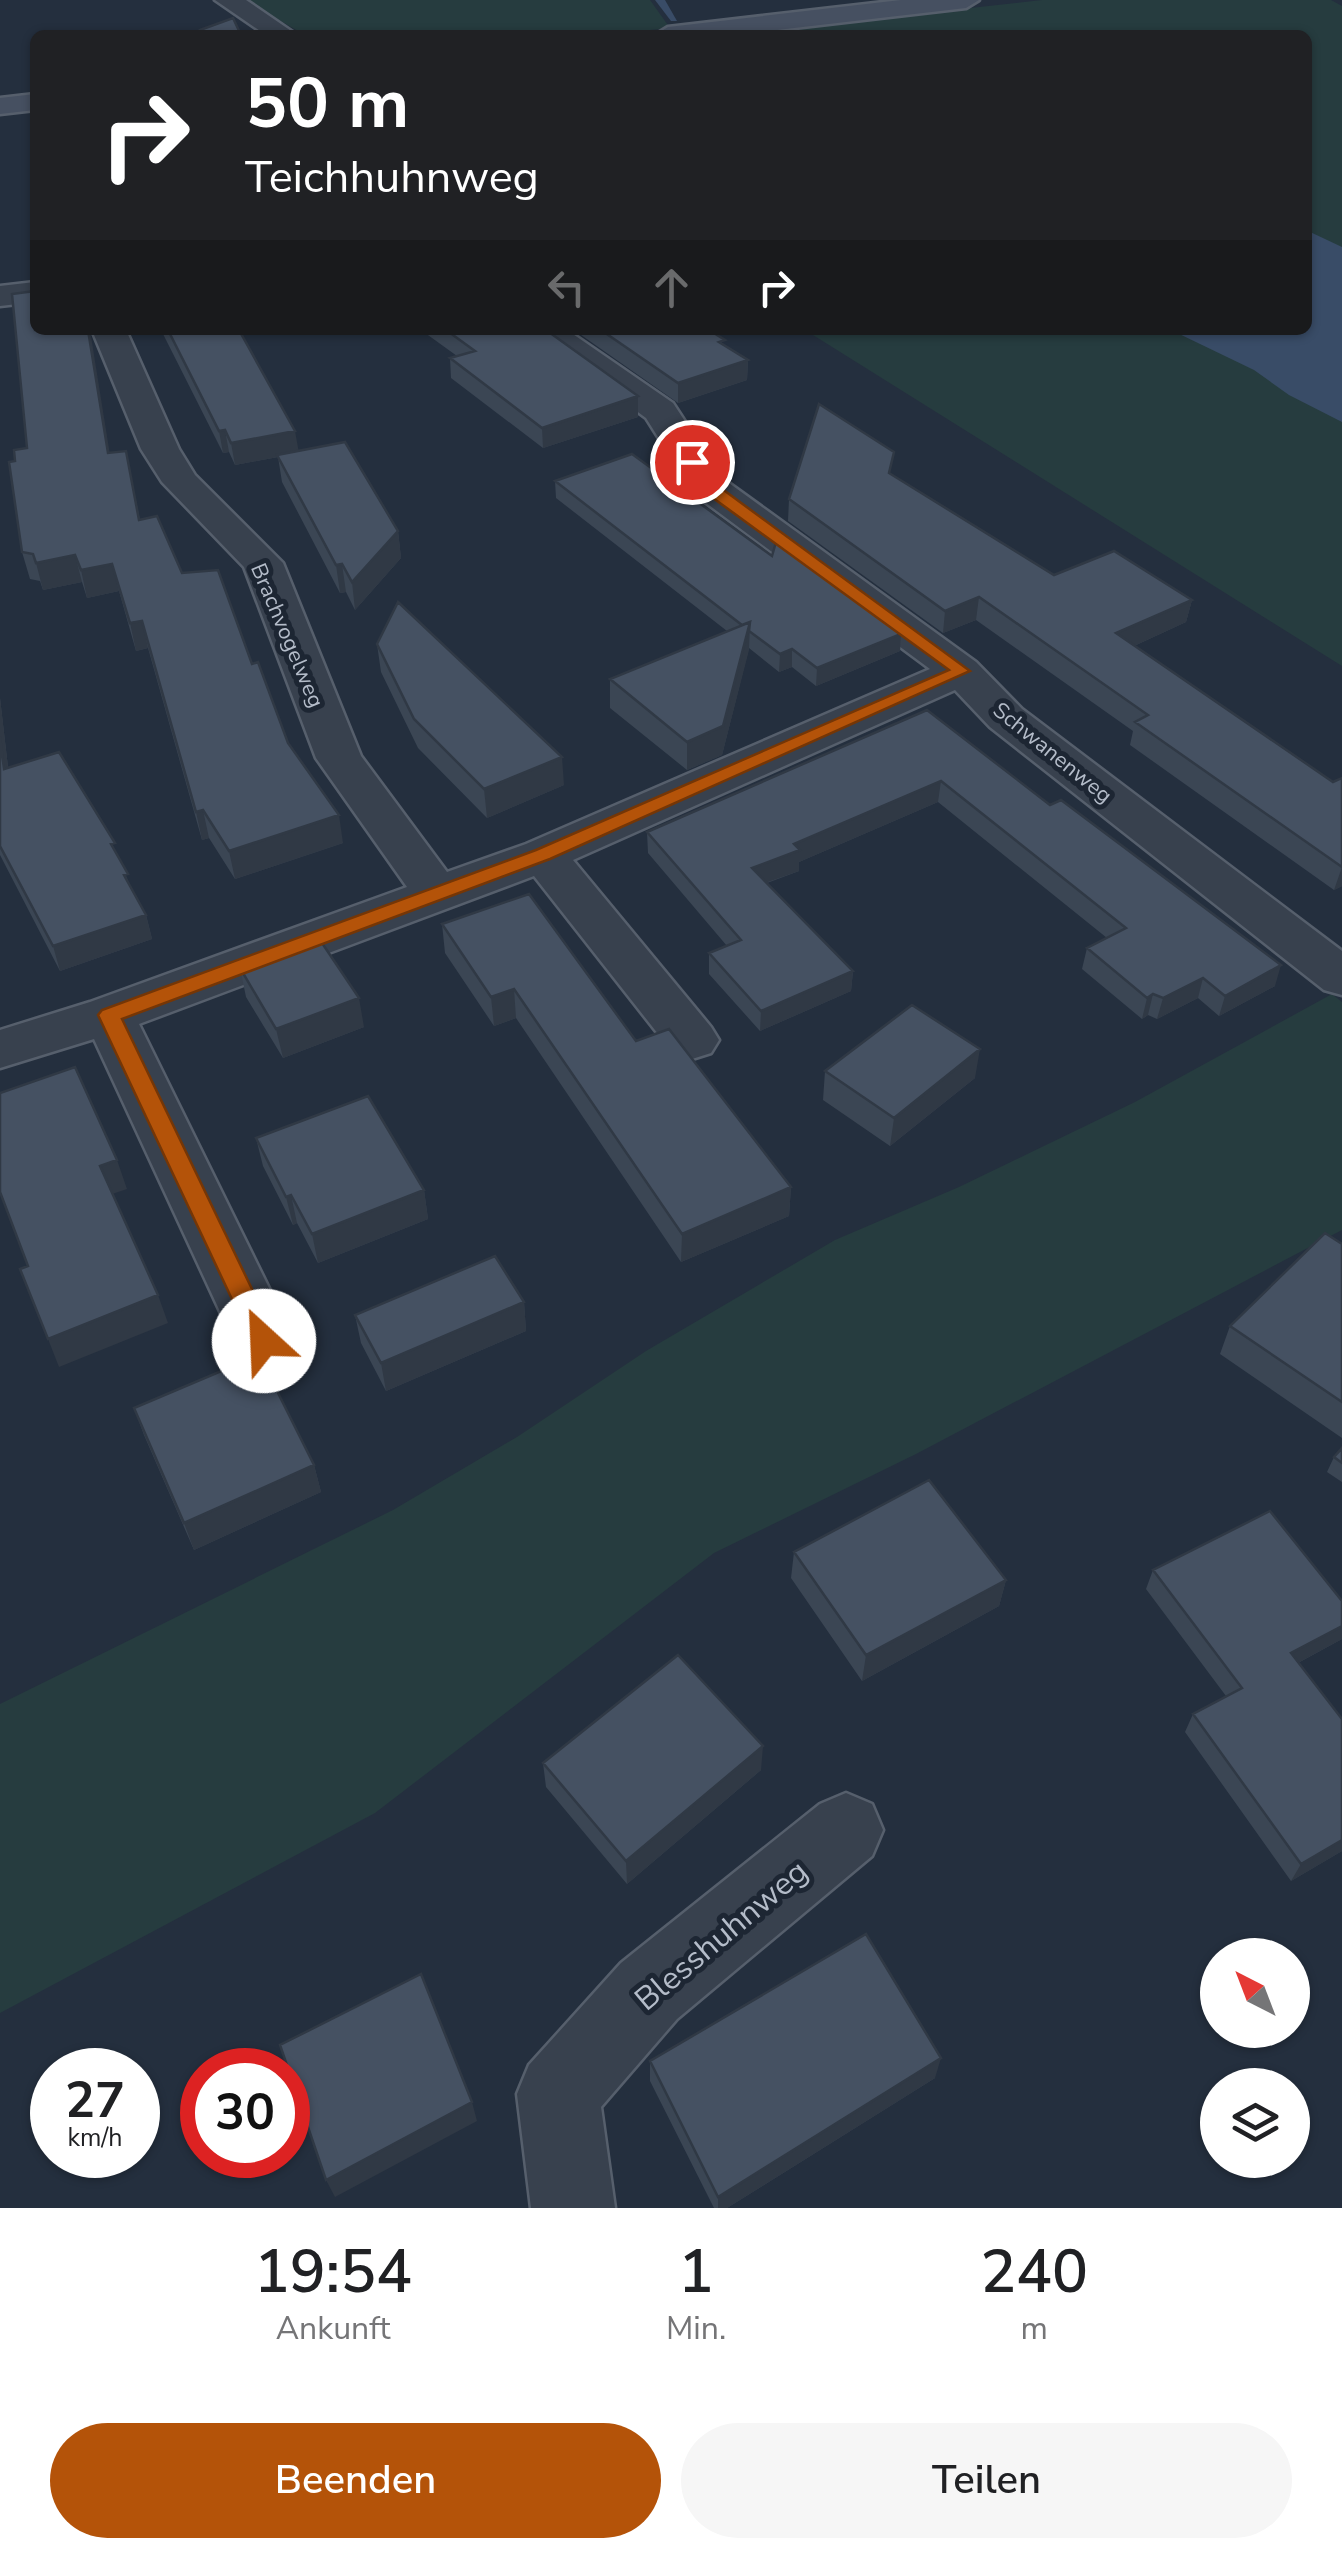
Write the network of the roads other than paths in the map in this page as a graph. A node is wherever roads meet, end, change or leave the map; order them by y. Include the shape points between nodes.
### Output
1 (228, 0) edge
2 (966, 0) edge
3 (276, 30) edge
4 (711, 30) edge
5 (30, 103) edge
6 (0, 106) edge
7 (30, 293) edge
8 (0, 296) edge
9 (111, 335) edge
10 (551, 335) edge
11 (962, 671) junction
12 (543, 855) junction
13 (436, 892) junction
14 (1342, 977) edge
15 (109, 1015) junction
16 (692, 1040) dead end
17 (0, 1049) edge
18 (264, 1341) dead end
19 (846, 1830) dead end
20 (573, 2208) edge

1 - 3 street
2 - 4 main road
5 - 6 main road
7 - 8 street
9 - 13 street, Brachvogelweg via 181,482 263,563 339,758
10 - 11 street, Schwanenweg via 660,411 708,486
11 - 12 street
11 - 14 street, Schwanenweg via 1006,718
12 - 13 street
12 - 16 street
13 - 15 street
15 - 17 street
15 - 18 street
19 - 20 street, Blesshuhnweg via 648,1991 558,2094

